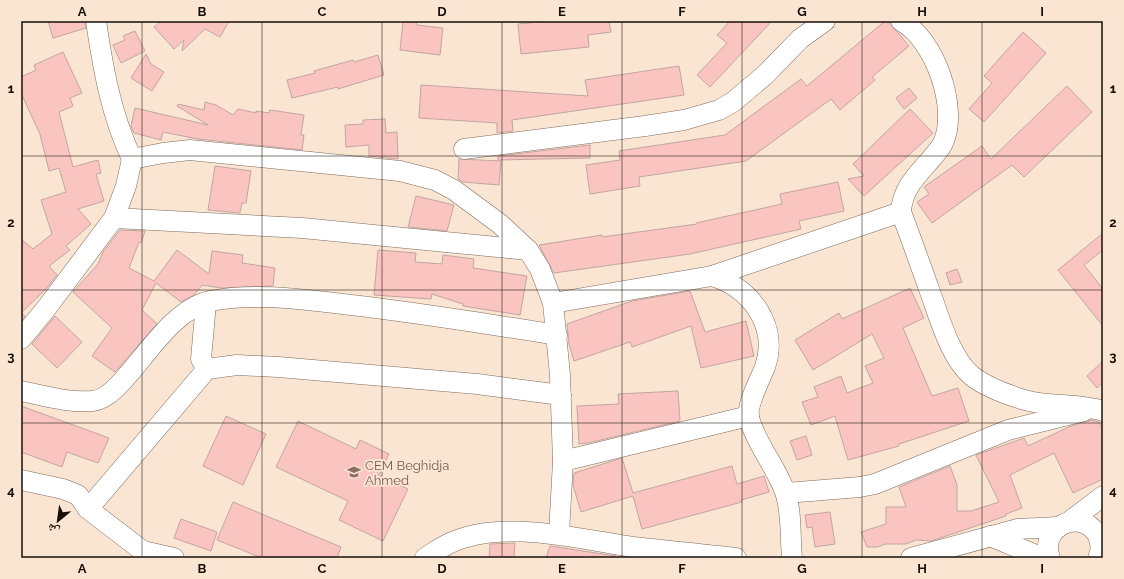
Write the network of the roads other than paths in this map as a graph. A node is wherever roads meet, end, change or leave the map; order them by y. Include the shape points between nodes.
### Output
1 (96, 21) edge
2 (825, 21) edge
3 (901, 21) edge
4 (464, 149) dead end
5 (132, 159) junction
6 (900, 212) junction
7 (114, 218) junction
8 (528, 250) junction
9 (712, 276) junction
10 (206, 303) junction
11 (553, 303) junction
12 (557, 336) junction
13 (21, 339) edge
14 (207, 369) junction
15 (21, 391) edge
16 (561, 395) junction
17 (1099, 410) edge
18 (749, 416) junction
19 (563, 462) junction
20 (21, 480) edge
21 (786, 493) junction
22 (1103, 496) edge
23 (88, 509) junction
24 (1064, 524) junction
25 (559, 534) junction
26 (990, 536) junction
27 (1100, 547) edge
28 (148, 554) edge
29 (174, 558) edge
30 (425, 558) edge
31 (736, 558) edge
32 (792, 558) edge
33 (911, 558) edge
34 (1044, 558) edge
35 (1050, 558) edge

1 - 5 street via 116,122
2 - 4 street via 800,39 734,102 719,110 684,120 645,126
3 - 6 street via 920,37 933,56 948,108 949,124 942,146 908,186
5 - 7 street via 126,186
5 - 8 street via 190,150 418,174 454,190 500,224
6 - 9 street
6 - 17 street via 939,317 955,352 972,376 1026,400
7 - 8 street via 302,228
7 - 13 street
8 - 11 street via 540,269
9 - 11 street
9 - 18 street via 743,292 753,302 767,327 769,354 750,406
10 - 12 street via 224,299 254,298 327,303 463,320
10 - 14 street via 201,359
10 - 15 street via 182,315 159,336 114,389 103,398 77,401
11 - 12 street
12 - 16 street
14 - 16 street via 237,365 278,367 477,384
14 - 23 street
16 - 19 street
17 - 21 street via 1008,430 874,484
18 - 19 street
18 - 21 street via 758,443
19 - 25 street
20 - 23 street via 78,495
21 - 32 street
22 - 24 street
23 - 28 street
24 - 26 street via 1018,529
24 - 27 street via 1087,524 1094,530
24 - 35 street via 1050,536
25 - 30 street via 488,533 448,544
25 - 31 street via 632,546
26 - 33 street
26 - 34 street
28 - 29 street

